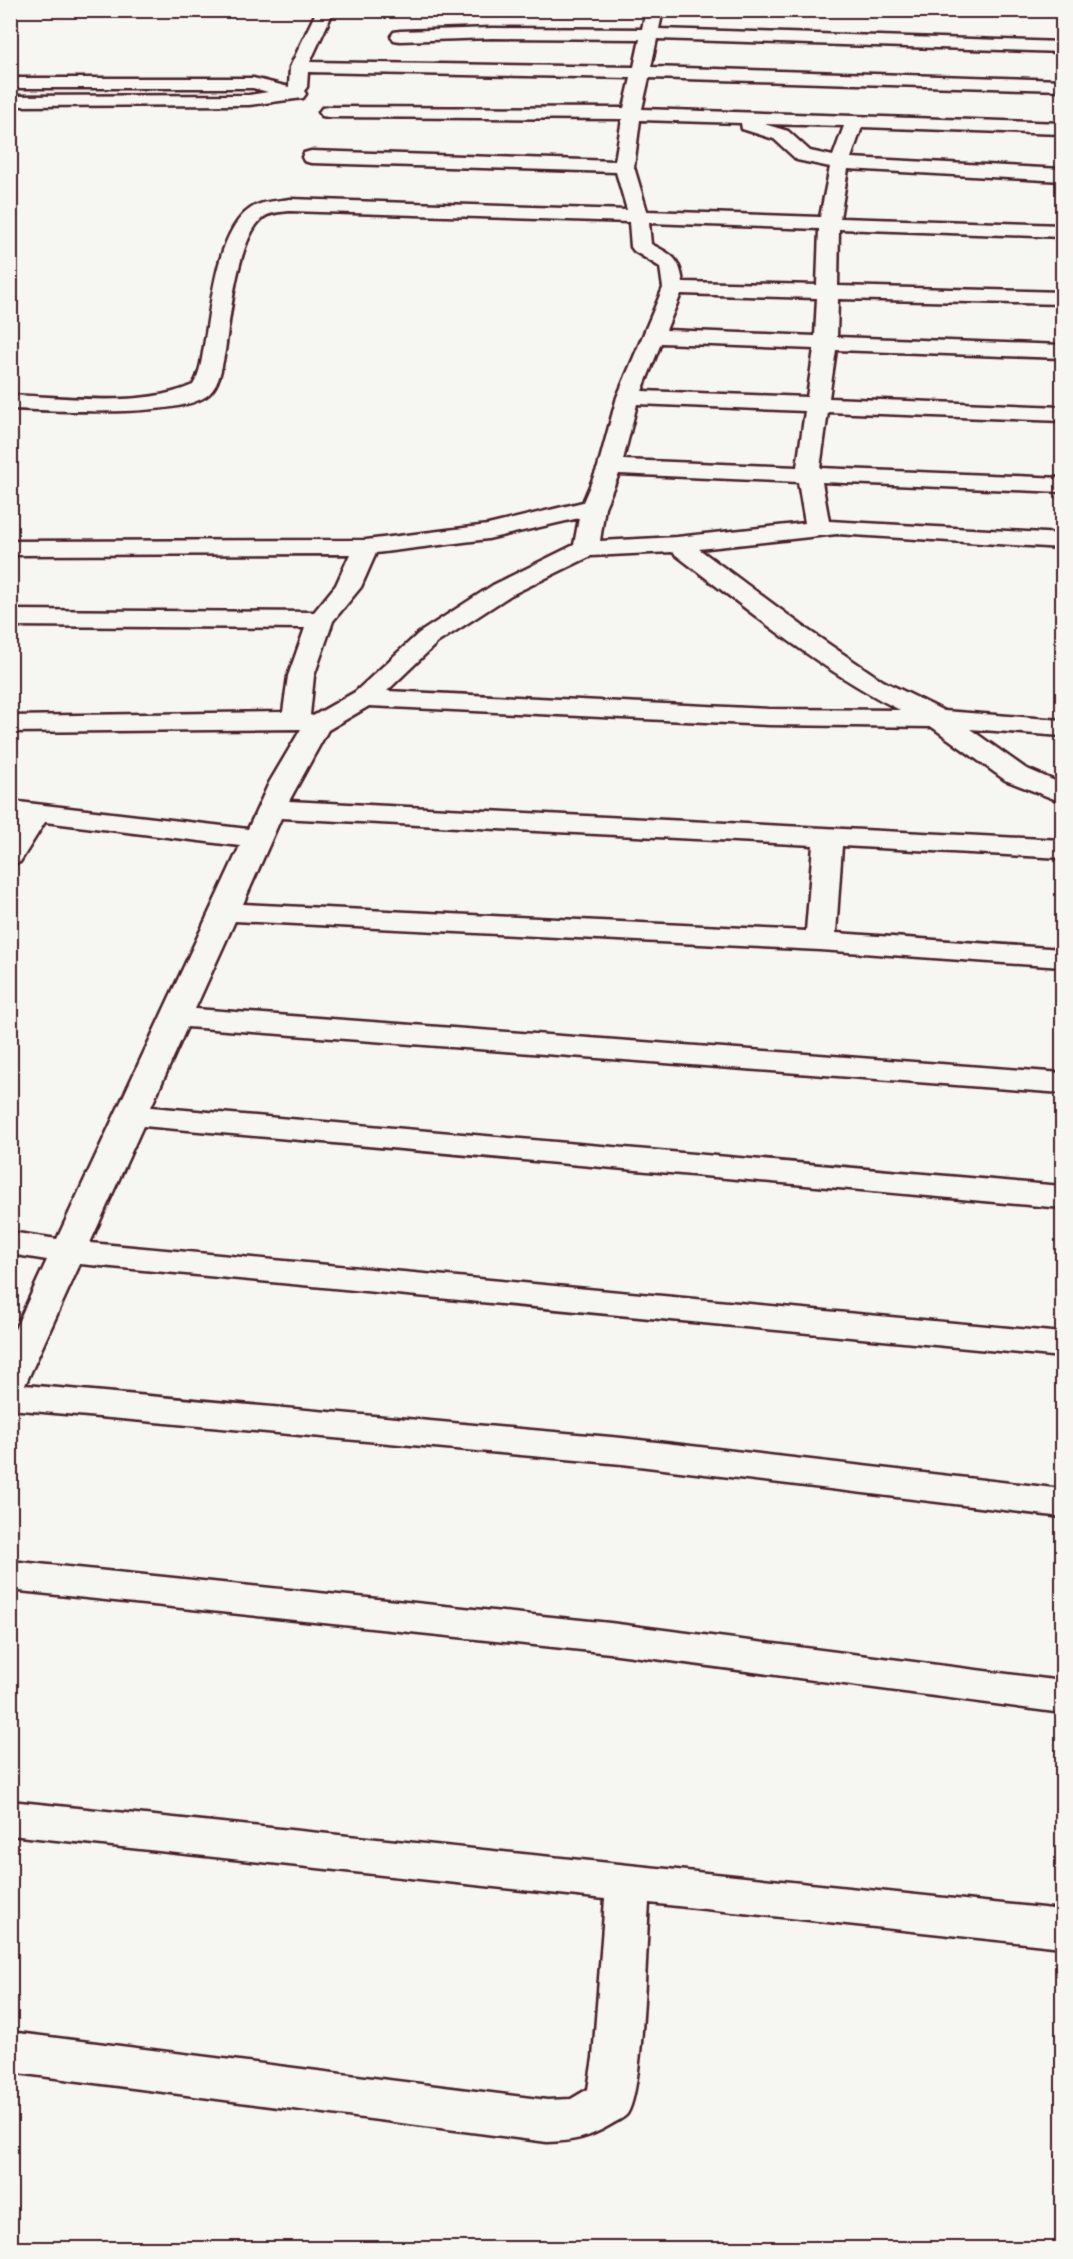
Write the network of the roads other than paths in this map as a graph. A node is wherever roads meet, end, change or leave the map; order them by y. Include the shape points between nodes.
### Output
1 (326, 10) edge
2 (497, 10) edge
3 (655, 10) edge
4 (492, 33) junction
5 (650, 34) junction
6 (400, 36) dead end
7 (835, 40) junction
8 (959, 42) junction
9 (1062, 47) edge
10 (299, 67) junction
11 (480, 71) junction
12 (640, 74) junction
13 (836, 77) junction
14 (10, 83) edge
15 (969, 83) junction
16 (1062, 85) edge
17 (297, 94) junction
18 (10, 101) edge
19 (833, 108) junction
20 (328, 112) junction
21 (430, 112) junction
22 (632, 114) junction
23 (713, 116) junction
24 (855, 121) junction
25 (971, 124) junction
26 (1062, 128) edge
27 (317, 142) junction
28 (434, 145) junction
29 (840, 163) junction
30 (624, 167) junction
31 (1062, 175) edge
32 (297, 189) junction
33 (639, 218) junction
34 (829, 223) junction
35 (1062, 231) edge
36 (672, 288) junction
37 (828, 293) junction
38 (1062, 298) edge
39 (654, 336) junction
40 (826, 341) junction
41 (1062, 352) edge
42 (628, 397) junction
43 (10, 402) edge
44 (818, 406) junction
45 (1062, 414) edge
46 (610, 466) junction
47 (808, 473) junction
48 (1062, 485) edge
49 (593, 507) junction
50 (818, 529) junction
51 (1062, 541) edge
52 (677, 544) junction
53 (366, 547) junction
54 (10, 549) edge
55 (586, 549) junction
56 (10, 618) edge
57 (321, 621) junction
58 (364, 698) junction
59 (939, 719) junction
60 (307, 723) junction
61 (10, 724) edge
62 (1062, 728) edge
63 (1062, 794) edge
64 (271, 809) junction
65 (23, 810) edge
66 (828, 837) junction
67 (257, 839) junction
68 (1062, 849) edge
69 (10, 856) edge
70 (224, 912) junction
71 (820, 941) junction
72 (1062, 957) edge
73 (176, 1017) junction
74 (1062, 1083) edge
75 (132, 1115) junction
76 (1062, 1197) edge
77 (10, 1243) edge
78 (69, 1252) junction
79 (1062, 1346) edge
80 (10, 1380) edge
81 (10, 1396) edge
82 (1062, 1503) edge
83 (10, 1575) edge
84 (1062, 1697) edge
85 (10, 1818) edge
86 (628, 1883) junction
87 (1062, 1929) edge
88 (10, 2052) edge

1 - 10 street
2 - 4 street
3 - 5 street
4 - 5 street
4 - 6 street
4 - 11 street
5 - 7 street
5 - 12 street
7 - 8 street
7 - 13 street
8 - 9 street
8 - 15 street
10 - 11 street
10 - 17 street
11 - 12 street
12 - 13 street
12 - 22 street
13 - 15 street
13 - 19 street
14 - 17 street via 253,82
15 - 16 street
15 - 25 street
17 - 18 street via 249,100
17 - 20 street via 297,104
19 - 23 street
19 - 24 street
20 - 21 street
20 - 27 street
21 - 22 street
21 - 28 street
22 - 23 street
22 - 30 street
23 - 29 street via 775,132 804,156
24 - 25 street
24 - 29 street
25 - 26 street
27 - 28 street
27 - 32 street
28 - 30 street
29 - 31 street
29 - 34 street
30 - 33 street
32 - 33 street
32 - 43 street via 247,221 234,248 217,316 208,379 202,389 183,397 145,403
33 - 34 street
33 - 36 street via 641,247 670,266
34 - 35 street
34 - 37 street
36 - 37 street
36 - 39 street
37 - 38 street
37 - 40 street
39 - 40 street
39 - 42 street
40 - 41 street
40 - 44 street
42 - 44 street
42 - 46 street
44 - 45 street
44 - 47 street
46 - 47 street
46 - 49 street
47 - 48 street
47 - 50 street
49 - 53 street via 488,532
49 - 55 street
50 - 51 street via 875,528
50 - 52 street
52 - 55 street
52 - 59 street via 874,687
53 - 54 street
53 - 57 street via 348,586
55 - 58 street via 502,590 428,638
56 - 57 street
57 - 60 street via 301,676
58 - 59 street via 769,717
58 - 60 street
59 - 62 street
59 - 63 street via 1015,774
60 - 61 street
60 - 64 street
64 - 66 street
64 - 67 street
65 - 67 street
65 - 69 street
66 - 68 street
66 - 71 street
67 - 70 street
70 - 71 street
70 - 73 street
71 - 72 street
73 - 74 street
73 - 75 street
75 - 76 street
75 - 78 street
77 - 78 street
78 - 79 street
78 - 80 street
81 - 82 street via 622,1451
83 - 84 street via 610,1638
85 - 86 street
86 - 87 street
86 - 88 street via 610,2101 577,2120 547,2121

